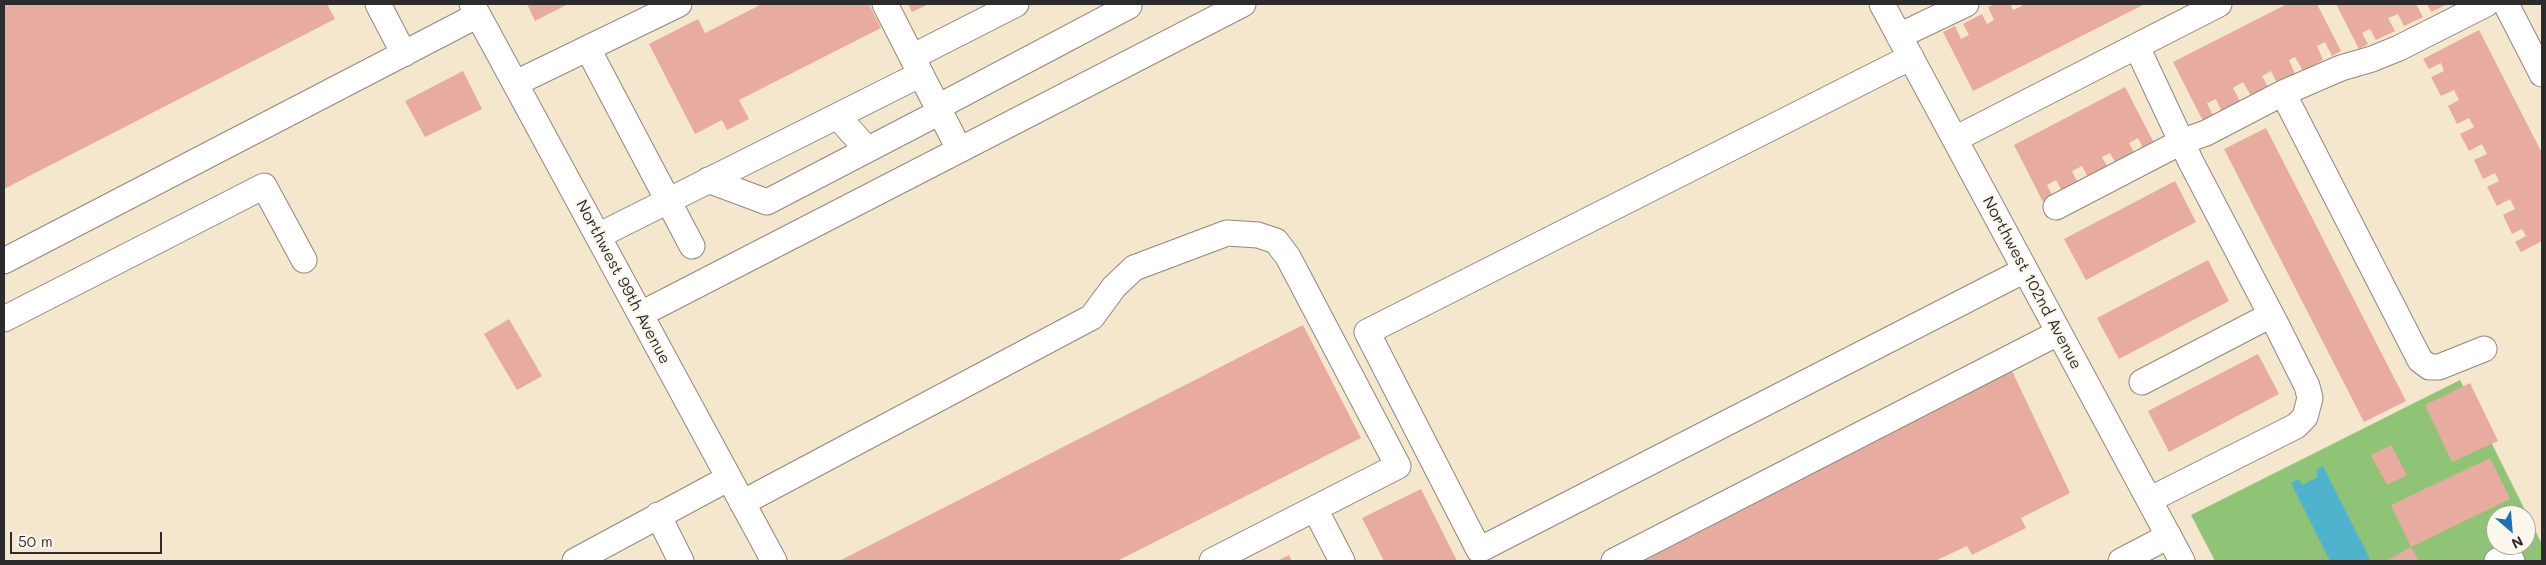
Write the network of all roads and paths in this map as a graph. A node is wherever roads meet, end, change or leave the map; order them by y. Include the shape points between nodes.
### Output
1 (378, 4) edge
2 (679, 4) edge
3 (885, 4) edge
4 (1016, 4) edge
5 (1128, 4) edge
6 (1243, 4) edge
7 (1882, 4) edge
8 (1966, 4) edge
9 (2219, 4) edge
10 (2486, 4) edge
11 (2506, 4) edge
12 (475, 9) edge
13 (1905, 46) junction
14 (2138, 47) junction
15 (588, 49) junction
16 (404, 54) junction
17 (916, 65) junction
18 (2542, 74) edge
19 (516, 83) junction
20 (2283, 93) junction
21 (939, 109) junction
22 (838, 117) junction
23 (1955, 139) junction
24 (2182, 142) junction
25 (867, 150) junction
26 (959, 150) junction
27 (708, 180) junction
28 (667, 202) junction
29 (2056, 207) dead end
30 (598, 236) junction
31 (692, 246) dead end
32 (304, 260) dead end
33 (4, 261) edge
34 (2025, 270) junction
35 (640, 314) junction
36 (2270, 315) junction
37 (4, 319) edge
38 (2058, 333) junction
39 (2484, 349) dead end
40 (2142, 382) dead end
41 (729, 478) junction
42 (2149, 500) junction
43 (742, 503) junction
44 (1315, 509) junction
45 (658, 515) junction
46 (2169, 536) junction
47 (575, 561) edge
48 (681, 561) edge
49 (774, 561) edge
50 (1212, 561) edge
51 (1342, 561) edge
52 (1614, 561) edge
53 (2121, 561) edge
54 (2182, 561) edge
55 (2497, 561) edge
56 (2512, 561) edge

1 - 16 street
2 - 15 street
3 - 17 street
4 - 17 street
5 - 21 street
6 - 26 street
7 - 13 street, Northwest 102nd Avenue
8 - 13 street via 1930,21
9 - 14 street
10 - 20 street via 2372,60 2341,68
11 - 18 street
12 - 16 street
12 - 19 street, Northwest 99th Avenue
13 - 23 street, Northwest 102nd Avenue
13 - 34 street via 1367,332 1479,550
14 - 23 street
14 - 24 street
15 - 19 street
15 - 28 street
16 - 33 street
17 - 21 street
17 - 22 street
19 - 30 street, Northwest 99th Avenue
20 - 24 street
20 - 39 street via 2420,360 2429,367 2439,367
21 - 25 street
21 - 26 street
22 - 25 street
22 - 27 street
23 - 34 street, Northwest 102nd Avenue
24 - 29 street
24 - 36 street
25 - 27 street via 767,202
26 - 35 street
27 - 28 street
28 - 30 street
28 - 31 street
30 - 35 street, Northwest 99th Avenue
32 - 37 street via 264,186
34 - 38 street, Northwest 102nd Avenue
35 - 41 street, Northwest 99th Avenue
36 - 40 street
36 - 42 street via 2309,392 2310,405 2305,417 2296,426
38 - 42 street, Northwest 102nd Avenue
38 - 52 street
41 - 43 street, Northwest 99th Avenue
41 - 45 street
42 - 46 street, Northwest 102nd Avenue
43 - 44 street via 1092,317 1114,287 1134,268 1227,233 1258,235 1276,241 1288,257 1398,466
43 - 49 street, Northwest 99th Avenue
44 - 50 street
44 - 51 street
45 - 47 street
45 - 48 street
46 - 53 street
46 - 54 street, Northwest 102nd Avenue
55 - 56 street via 2509,555

